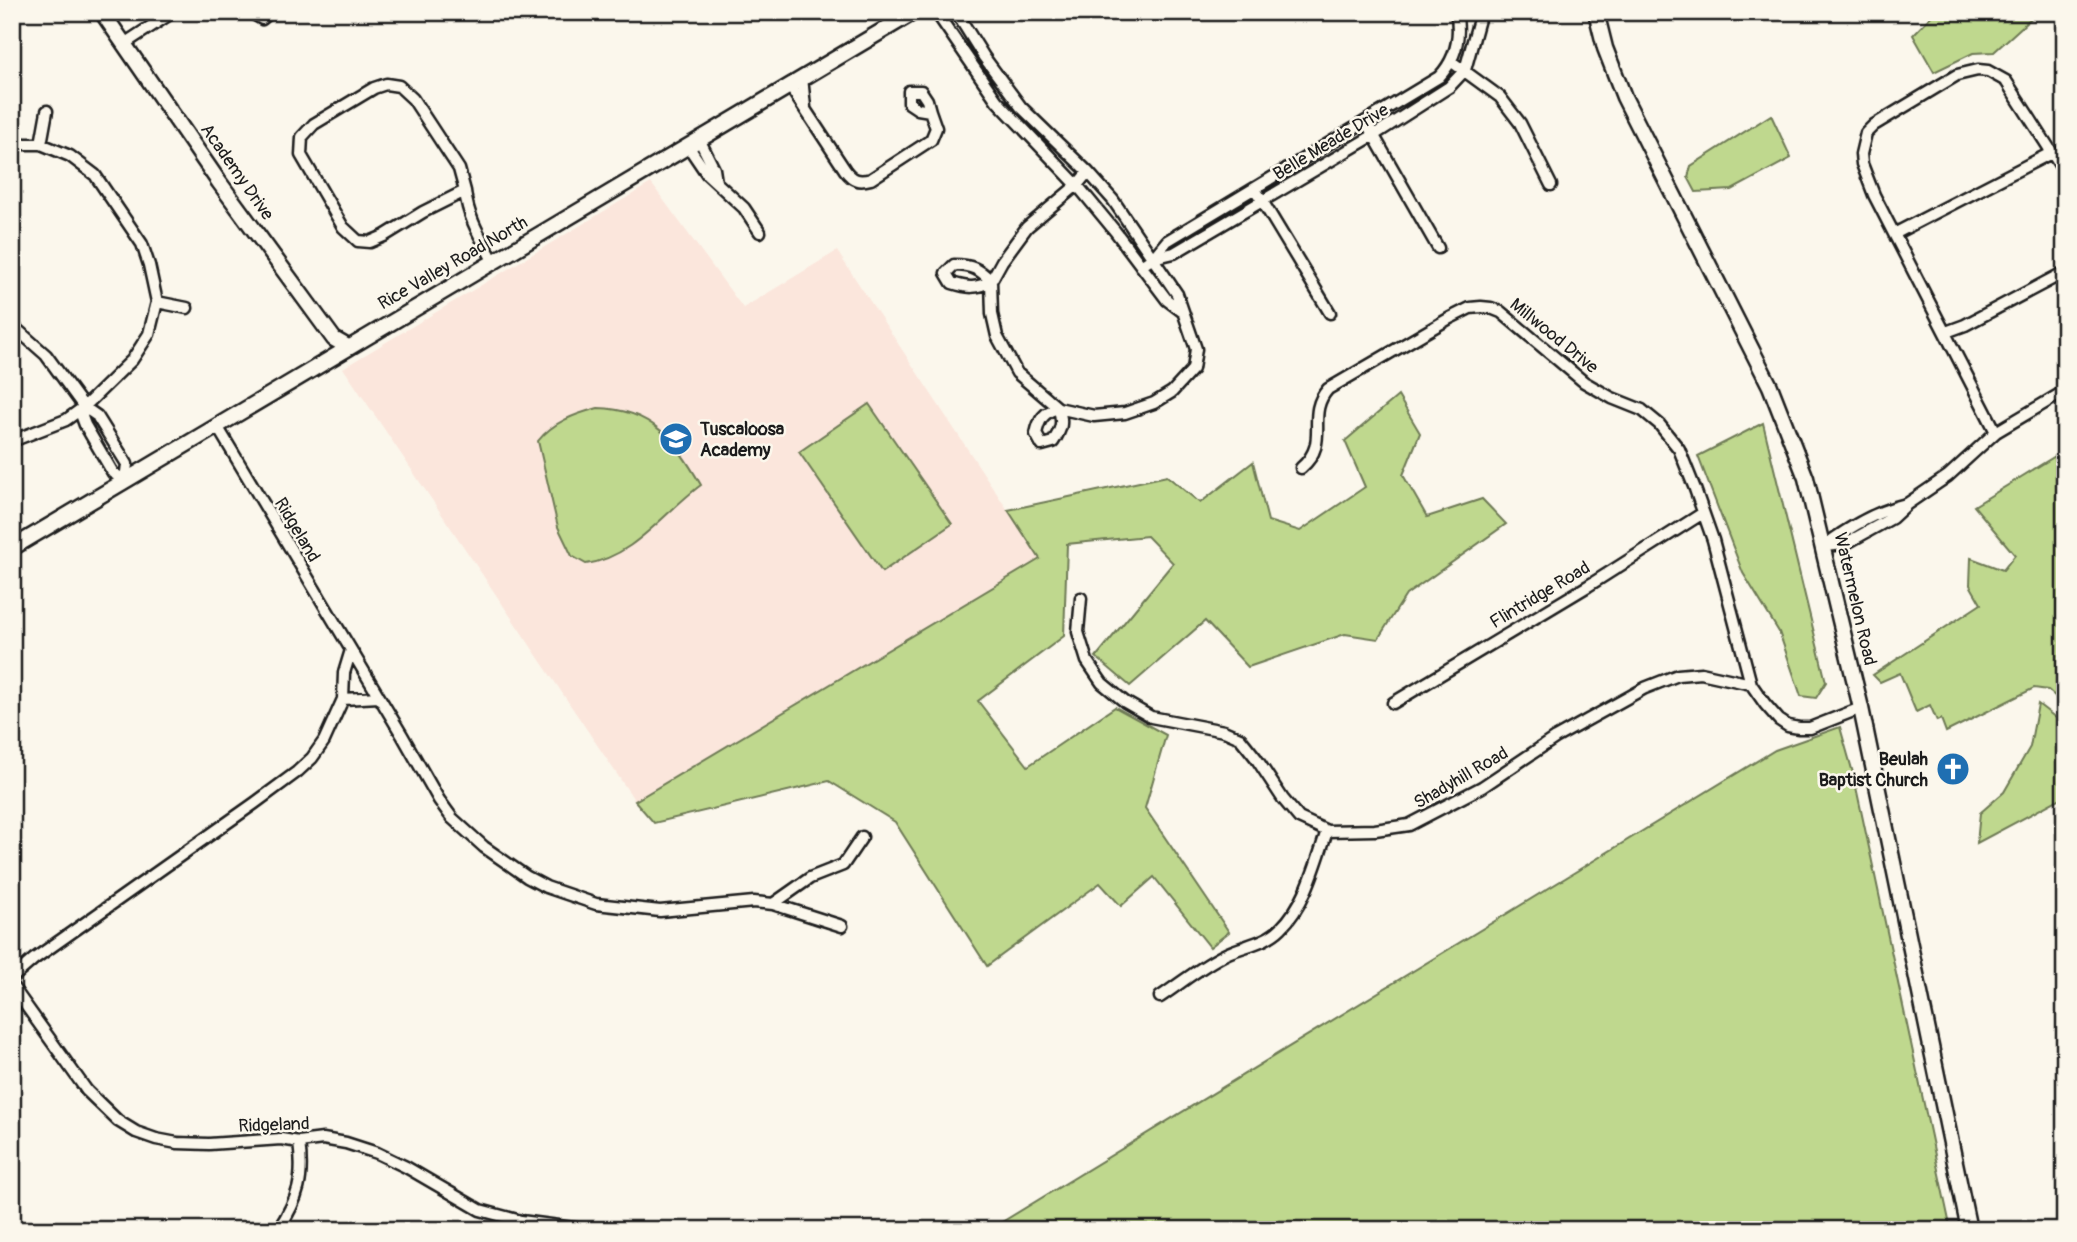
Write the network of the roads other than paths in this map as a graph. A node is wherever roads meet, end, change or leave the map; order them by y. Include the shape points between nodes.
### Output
1 (102, 12) edge
2 (173, 12) edge
3 (250, 12) edge
4 (270, 12) edge
5 (936, 12) edge
6 (956, 12) edge
7 (1456, 12) edge
8 (1481, 12) edge
9 (1596, 12) edge
10 (902, 14) edge
11 (124, 44) junction
12 (1452, 62) junction
13 (1465, 70) junction
14 (795, 81) junction
15 (47, 111) dead end
16 (930, 111) dead end
17 (1366, 122) junction
18 (1374, 135) junction
19 (694, 142) junction
20 (12, 144) edge
21 (41, 144) junction
22 (2051, 153) junction
23 (1088, 172) junction
24 (2065, 173) edge
25 (1077, 185) junction
26 (1551, 185) dead end
27 (1255, 189) junction
28 (465, 191) junction
29 (1263, 201) junction
30 (760, 232) dead end
31 (1894, 234) junction
32 (1438, 248) dead end
33 (1153, 258) junction
34 (494, 262) junction
35 (1141, 266) junction
36 (2065, 272) edge
37 (157, 302) junction
38 (187, 308) dead end
39 (1183, 313) junction
40 (1330, 313) dead end
41 (12, 325) edge
42 (1946, 332) junction
43 (348, 347) junction
44 (2065, 391) edge
45 (84, 407) junction
46 (217, 426) junction
47 (1996, 432) junction
48 (12, 441) edge
49 (1301, 468) dead end
50 (125, 480) junction
51 (1703, 513) junction
52 (1824, 546) junction
53 (12, 548) edge
54 (1080, 598) dead end
55 (351, 650) junction
56 (1751, 684) junction
57 (379, 697) junction
58 (343, 699) junction
59 (1393, 703) dead end
60 (1861, 708) junction
61 (1328, 831) junction
62 (862, 837) dead end
63 (773, 904) junction
64 (842, 926) dead end
65 (12, 978) edge
66 (12, 986) edge
67 (1160, 997) dead end
68 (299, 1142) junction
69 (278, 1230) edge
70 (589, 1230) edge
71 (1969, 1230) edge

1 - 11 street, Academy Drive
2 - 11 street
3 - 4 street via 262,19
5 - 25 street via 997,101
6 - 23 street via 1021,107
7 - 12 street via 1460,28
8 - 13 street
9 - 52 street, Watermelon Road via 1624,97 1770,386 1807,478
10 - 14 street, Rice Valley Road North
11 - 43 street, Academy Drive via 326,329
12 - 13 street
12 - 17 street, Belle Meade Drive via 1439,77
13 - 18 street, Belle Meade Drive via 1449,87
13 - 26 street via 1500,97 1520,122
14 - 16 street via 805,107 845,170 860,182 931,140 936,128
14 - 19 street, Rice Valley Road North
15 - 21 street
17 - 18 street
17 - 27 street, Belle Meade Drive
18 - 29 street, Belle Meade Drive
18 - 32 street
19 - 30 street via 714,169 716,183 744,208
19 - 34 street, Rice Valley Road North
20 - 21 street
21 - 37 street via 79,162 102,184 142,244
22 - 24 street
22 - 31 street
22 - 31 street via 2006,81 1988,71 1957,75 1882,119 1862,143 1862,164
23 - 25 street
23 - 33 street
25 - 35 street
25 - 39 street via 1027,228 991,281 997,336 1017,373 1058,408 1094,416 1125,413 1154,403 1172,392 1193,369 1196,349
27 - 29 street
27 - 33 street, Belle Meade Drive via 1167,241
28 - 28 street via 453,159 413,99 398,86 374,88 314,124 302,137 305,166 343,227 358,241 384,236
28 - 34 street via 474,229
29 - 33 street, Belle Meade Drive via 1174,253
29 - 40 street
31 - 42 street
33 - 35 street, Belle Meade Drive
33 - 39 street via 1177,294
34 - 43 street, Rice Valley Road North
35 - 39 street
36 - 42 street
37 - 38 street
37 - 45 street via 139,352
41 - 45 street via 46,355
42 - 47 street
43 - 46 street, Rice Valley Road North
44 - 47 street
45 - 48 street via 66,420
45 - 50 street via 85,425 113,473
45 - 50 street via 97,416 127,464
46 - 50 street, Rice Valley Road North
46 - 55 street, Ridgeland
47 - 52 street via 1948,476 1907,504 1887,509
49 - 51 street, Millwood Drive via 1316,451 1317,407 1328,389 1450,318 1470,309 1491,307 1584,382 1642,410 1667,431
50 - 53 street, Rice Valley Road North
51 - 56 street, Millwood Drive
51 - 59 street, Flintridge Road
52 - 60 street, Watermelon Road
54 - 61 street, Shadyhill Road via 1078,632 1087,661 1102,683 1152,717 1240,738 1299,818
55 - 57 street, Ridgeland
55 - 58 street
56 - 60 street, Millwood Drive via 1779,720 1799,729
56 - 61 street, Shadyhill Road via 1701,673 1678,675 1555,738 1482,787 1409,825
57 - 58 street
57 - 63 street, Ridgeland via 452,818 527,877 586,901 639,910
58 - 65 street via 324,741 297,772
60 - 71 street, Watermelon Road
61 - 67 street via 1295,911 1280,929 1256,945 1227,953
62 - 63 street via 843,865 810,878
63 - 64 street, Ridgeland
66 - 68 street, Ridgeland via 87,1091 136,1132 177,1143
68 - 69 street via 300,1187
68 - 70 street, Ridgeland via 323,1139 357,1146 500,1217

